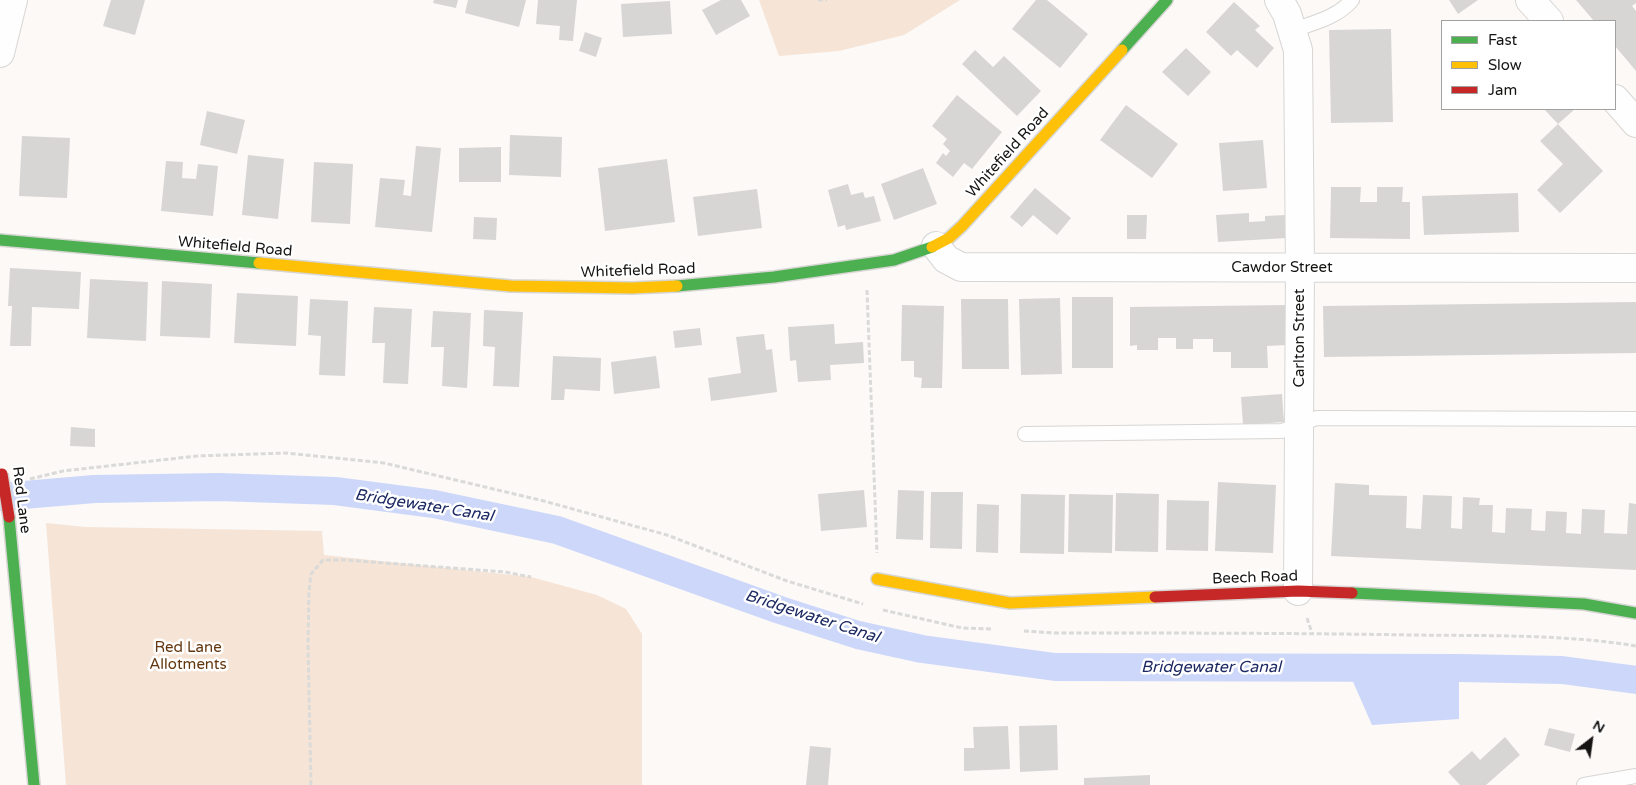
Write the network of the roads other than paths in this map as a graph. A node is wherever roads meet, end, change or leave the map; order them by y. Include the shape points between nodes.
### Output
1 (13, 0) edge
2 (1167, 0) edge
3 (1279, 0) edge
4 (1352, 0) edge
5 (1530, 0) edge
6 (1548, 20) edge
7 (1293, 30) junction
8 (0, 53) edge
9 (1616, 99) edge
10 (1636, 123) edge
11 (0, 240) edge
12 (936, 246) junction
13 (1300, 268) junction
14 (1636, 268) edge
15 (1636, 419) edge
16 (1300, 425) junction
17 (1024, 434) dead end
18 (2, 470) dead end
19 (878, 579) road end
20 (1298, 591) junction
21 (1636, 612) edge
22 (1636, 776) edge
23 (34, 785) edge
24 (1584, 785) edge

1 - 8 street
2 - 12 street, Whitefield Road via 983,204
3 - 7 street, Carlton Street
4 - 7 lane via 1322,21
5 - 6 street
7 - 13 street, Carlton Street via 1298,50
9 - 10 street
11 - 12 street, Whitefield Road via 511,286 570,288 698,285 774,278 894,260
12 - 13 street, Cawdor Street via 946,259 961,267
13 - 14 street, Cawdor Street
13 - 16 street, Carlton Street
15 - 16 lane via 1317,418
16 - 17 lane via 1282,431
16 - 20 street, Carlton Street
18 - 23 street, Red Lane, bridge
19 - 20 street, Beech Road via 1010,603
20 - 21 street, Beech Road via 1584,604
22 - 24 lane

